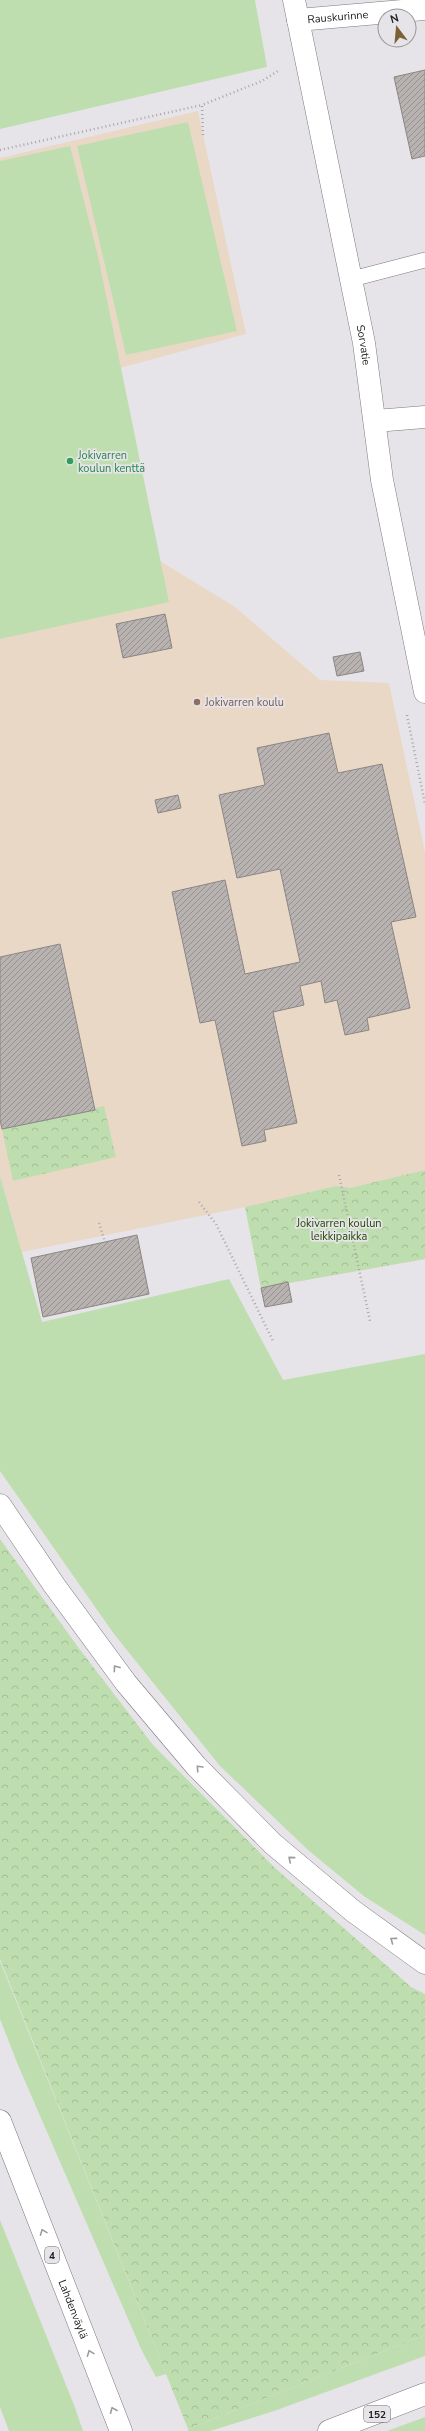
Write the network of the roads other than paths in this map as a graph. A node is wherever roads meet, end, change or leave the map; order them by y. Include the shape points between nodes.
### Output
1 (393, 6) edge
2 (425, 9) edge
3 (296, 10) edge
4 (425, 260) edge
5 (352, 279) junction
6 (425, 417) edge
7 (375, 421) junction
8 (425, 692) edge
9 (0, 1505) edge
10 (425, 1963) edge
11 (0, 2121) edge
12 (425, 2394) edge
13 (121, 2431) edge
14 (329, 2431) edge

1 - 2 main road, Rauskurinne
1 - 3 main road, Rauskurinne
3 - 5 main road, Sorvatie
4 - 5 lane
5 - 7 main road, Sorvatie
6 - 7 main road
7 - 8 main road, Sorvatie via 382,480
10 -> 9 main road via 353,1911 273,1844 196,1766 126,1683 54,1585
13 -> 11 main road, Lahdenväylä / 4
12 - 14 main road, 152

